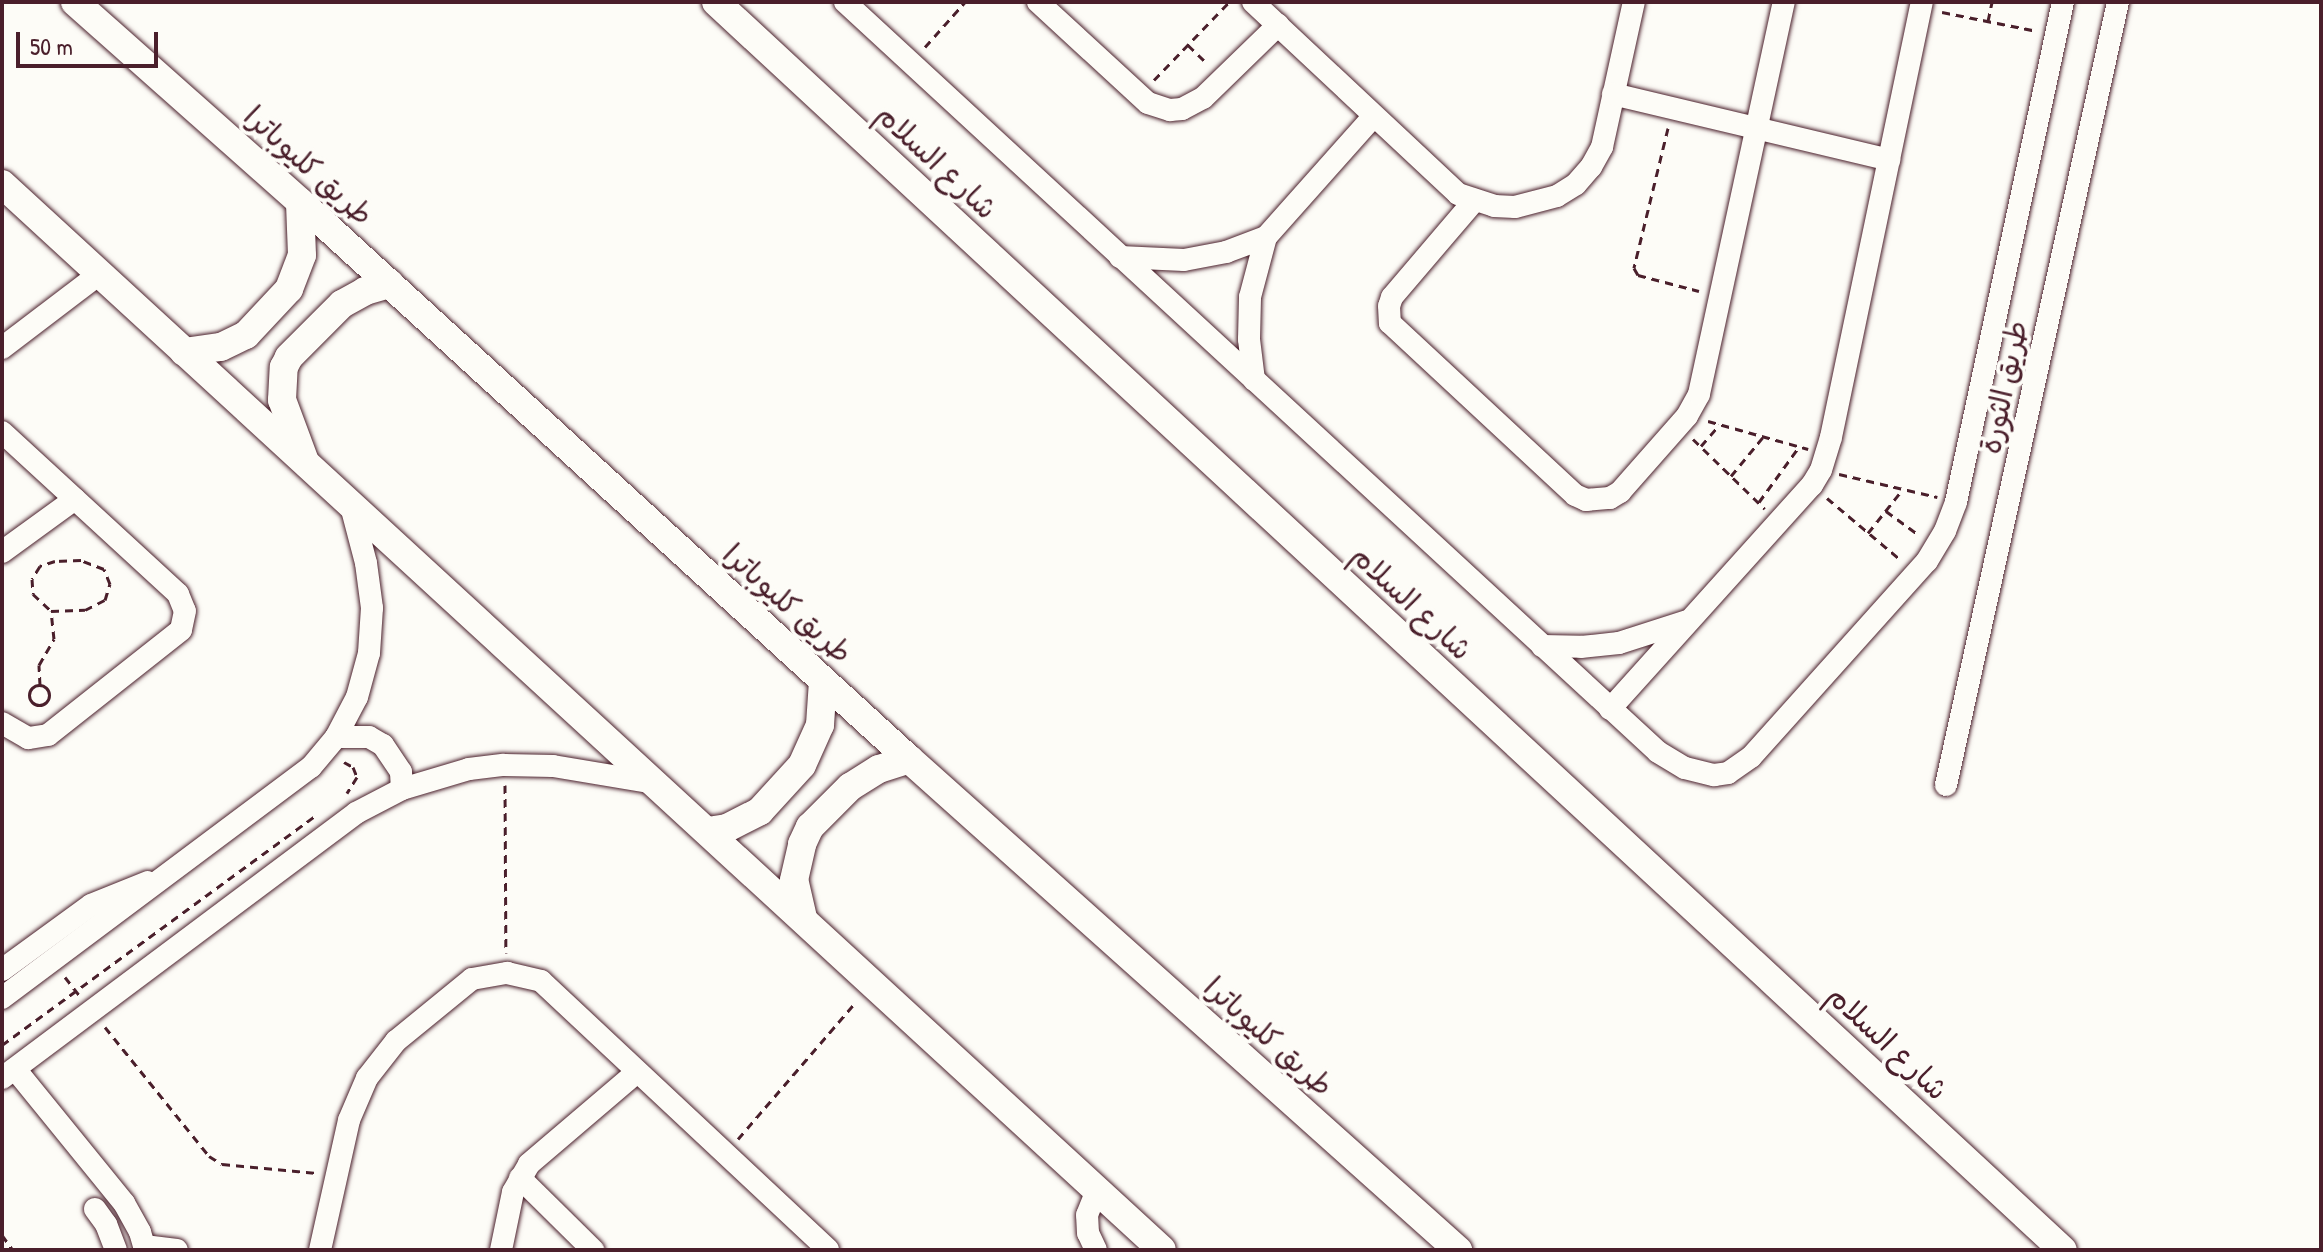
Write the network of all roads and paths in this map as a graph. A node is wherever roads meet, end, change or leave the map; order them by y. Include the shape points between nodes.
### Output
1 (75, 2) edge
2 (716, 2) edge
3 (845, 2) edge
4 (965, 2) edge
5 (1038, 2) edge
6 (1229, 2) edge
7 (1253, 2) edge
8 (1634, 2) edge
9 (1784, 2) edge
10 (1992, 2) edge
11 (2063, 2) edge
12 (2118, 2) edge
13 (1921, 5) edge
14 (1988, 21) junction
15 (1278, 25) junction
16 (2056, 35) junction
17 (1188, 45) junction
18 (910, 63) junction
19 (1223, 78) junction
20 (1613, 94) junction
21 (1138, 95) junction
22 (1673, 109) junction
23 (1373, 117) junction
24 (1757, 129) junction
25 (1889, 160) junction
26 (2, 184) edge
27 (1474, 201) junction
28 (300, 202) junction
29 (1266, 237) junction
30 (1120, 257) junction
31 (99, 274) junction
32 (390, 284) junction
33 (1721, 297) junction
34 (2, 348) edge
35 (184, 352) junction
36 (1254, 380) junction
37 (1683, 421) junction
38 (1719, 425) junction
39 (2, 432) edge
40 (1763, 437) junction
41 (1701, 447) junction
42 (1799, 447) junction
43 (306, 463) junction
44 (1820, 470) junction
45 (1731, 476) junction
46 (1903, 489) junction
47 (75, 499) junction
48 (1956, 502) junction
49 (1758, 503) junction
50 (351, 506) junction
51 (1886, 511) junction
52 (1779, 522) junction
53 (1868, 533) junction
54 (1936, 547) junction
55 (2, 552) edge
56 (1916, 573) junction
57 (51, 611) junction
58 (1692, 619) junction
59 (1542, 646) junction
60 (823, 681) junction
61 (40, 685) junction
62 (1610, 709) junction
63 (2, 723) edge
64 (336, 737) junction
65 (909, 759) junction
66 (339, 762) dead end
67 (504, 765) junction
68 (655, 783) junction
69 (1946, 785) dead end
70 (402, 789) junction
71 (336, 801) dead end
72 (323, 810) dead end
73 (708, 831) junction
74 (164, 877) junction
75 (803, 918) junction
76 (52, 961) junction
77 (5, 964) edge
78 (507, 973) junction
79 (873, 982) junction
80 (75, 989) junction
81 (2, 998) edge
82 (92, 1011) junction
83 (2, 1045) edge
84 (637, 1072) junction
85 (8, 1073) edge
86 (725, 1154) junction
87 (337, 1174) junction
88 (520, 1178) junction
89 (1097, 1190) junction
90 (95, 1209) dead end
91 (2, 1235) edge
92 (145, 1248) edge
93 (13, 1250) edge
94 (116, 1250) edge
95 (177, 1250) edge
96 (320, 1250) edge
97 (501, 1250) edge
98 (593, 1250) edge
99 (828, 1250) edge
100 (1096, 1250) edge
101 (1162, 1250) edge
102 (1458, 1250) edge
103 (2063, 1250) edge

1 - 28 main road, طريق كليوباترا
2 - 103 main road, شارع السلام
3 - 18 street
4 - 18 path
5 - 21 street
6 - 17 path
7 - 15 street
8 - 20 street
9 - 24 street
10 - 14 path
11 - 16 street
12 - 69 street, طريق الثورة
13 - 14 path
13 - 25 street
14 - 16 path
15 - 19 street
15 - 23 street
16 - 48 street
17 - 19 path
17 - 21 path
18 - 30 street
19 - 21 street via 1182,109 1158,108
20 - 22 street
20 - 27 street via 1602,147 1576,184 1557,196 1515,207
22 - 24 street
22 - 33 path via 1635,271
23 - 27 street via 1458,194
23 - 29 street
24 - 25 street
24 - 33 street
25 - 44 street
26 - 31 main road
27 - 37 street via 1392,297 1388,315 1395,331 1565,487 1586,500 1620,492
28 - 32 main road, طريق كليوباترا
28 - 35 main road via 302,255 289,289 246,335 221,347
29 - 30 street via 1184,260
29 - 36 street via 1250,297
30 - 36 street
31 - 34 street
31 - 35 main road
32 - 43 main road via 342,304 284,367 282,400
32 - 60 main road, طريق كليوباترا
33 - 37 street via 1703,381
35 - 43 main road
36 - 59 street
37 - 38 path
37 - 41 path
38 - 40 path
38 - 41 path
39 - 47 street
40 - 42 path
40 - 45 path
41 - 45 path
42 - 44 path
42 - 49 path
43 - 50 main road
44 - 46 path
44 - 52 street
44 - 53 path
45 - 49 path
46 - 48 path
46 - 51 path
47 - 55 street
47 - 63 street via 178,594 184,621 181,630 48,735 28,738
48 - 54 street
49 - 52 path
50 - 64 street via 372,608 361,682
50 - 68 main road
51 - 53 path
51 - 54 path
52 - 58 street
53 - 56 path
54 - 56 street
56 - 62 street via 1751,757 1728,773 1700,773 1671,761
57 - 57 path via 85,610 105,600 110,584 104,569 81,560 40,566 32,579 33,594
57 - 61 path via 54,639 39,665
58 - 59 street via 1619,643
58 - 62 street
59 - 62 street
60 - 65 main road, طريق كليوباترا
60 - 73 main road via 820,725 802,765 760,811 727,828
61 - 61 path via 50,695 40,705 29,697
64 - 70 street via 369,737 383,745 401,772
64 - 74 street via 311,767
65 - 75 main road via 850,787 810,827 794,880
65 - 102 main road, طريق كليوباترا
66 - 71 path via 350,764 357,777
67 - 68 street via 553,766
67 - 70 street via 469,769
67 - 78 path
68 - 73 main road
70 - 82 street via 356,813
72 - 80 path
73 - 75 main road
74 - 76 street
74 - 77 street via 91,905
75 - 79 main road
76 - 80 path
76 - 81 street
78 - 84 street via 541,981
78 - 87 street via 472,979 396,1041 367,1078
79 - 86 path
79 - 89 main road
80 - 82 path
80 - 83 path
82 - 85 street
82 - 87 path via 209,1156 222,1164
84 - 86 street
84 - 88 street via 540,1151
85 - 92 street via 124,1203
86 - 99 street
87 - 96 street
88 - 97 street
88 - 98 street
89 - 100 street via 1087,1215
89 - 101 main road
90 - 94 street
91 - 93 path
92 - 95 street

